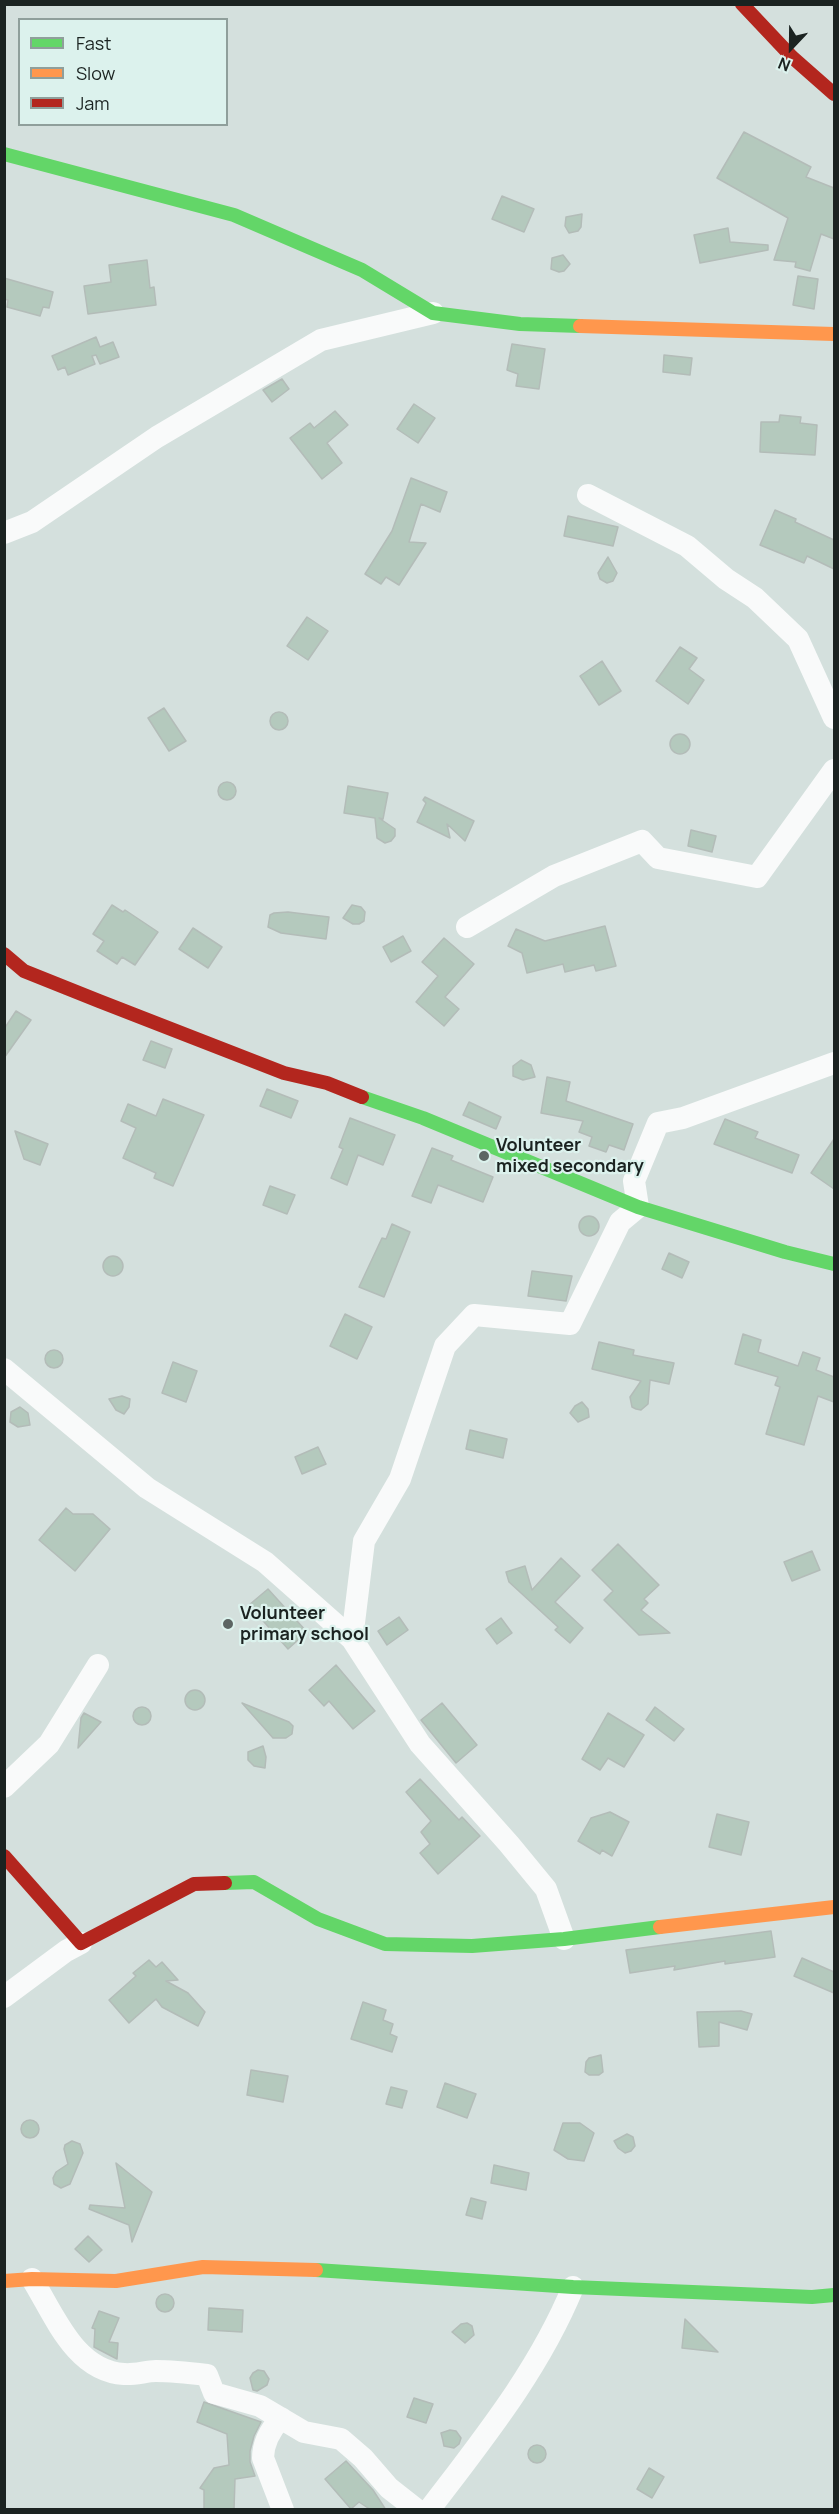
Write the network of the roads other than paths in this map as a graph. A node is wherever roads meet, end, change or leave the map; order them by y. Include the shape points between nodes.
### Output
1 (742, 4) edge
2 (834, 94) edge
3 (4, 154) edge
4 (434, 313) junction
5 (834, 334) edge
6 (588, 495) dead end
7 (4, 533) edge
8 (834, 716) edge
9 (834, 770) edge
10 (467, 927) dead end
11 (4, 954) edge
12 (834, 1063) edge
13 (638, 1207) junction
14 (834, 1264) edge
15 (4, 1368) edge
16 (352, 1639) junction
17 (98, 1665) dead end
18 (4, 1787) edge
19 (4, 1856) edge
20 (834, 1907) edge
21 (564, 1939) junction
22 (81, 1943) junction
23 (4, 1997) edge
24 (32, 2279) junction
25 (4, 2281) edge
26 (573, 2287) junction
27 (834, 2295) edge
28 (280, 2418) junction
29 (284, 2510) edge
30 (417, 2510) edge
31 (429, 2510) edge

1 - 2 street
3 - 4 street via 234,215 362,270
4 - 5 street via 520,324
4 - 7 street via 321,340 158,437 32,522
6 - 8 street via 687,546 755,598 798,639
9 - 10 street via 757,877 658,858 642,841 554,876
11 - 13 street via 24,971 284,1072 327,1083 423,1118
12 - 13 street via 683,1118 658,1123 634,1182
13 - 14 street
13 - 16 street via 620,1222 570,1324 474,1315 445,1346 400,1479 364,1541
15 - 16 street via 147,1488 265,1562
16 - 21 street via 420,1744 546,1889
17 - 18 street via 49,1744
19 - 22 street
20 - 21 street
21 - 22 street via 472,1946 385,1944 318,1919 254,1882 195,1884
22 - 23 street
24 - 25 street
24 - 26 street via 116,2281 203,2267 296,2269
24 - 28 street via 74,2347 88,2362 108,2373 207,2375 214,2393 260,2406
26 - 27 street
26 - 31 street via 557,2326 514,2397
28 - 29 street via 271,2429 262,2458
28 - 30 street via 304,2432 341,2439 389,2488

